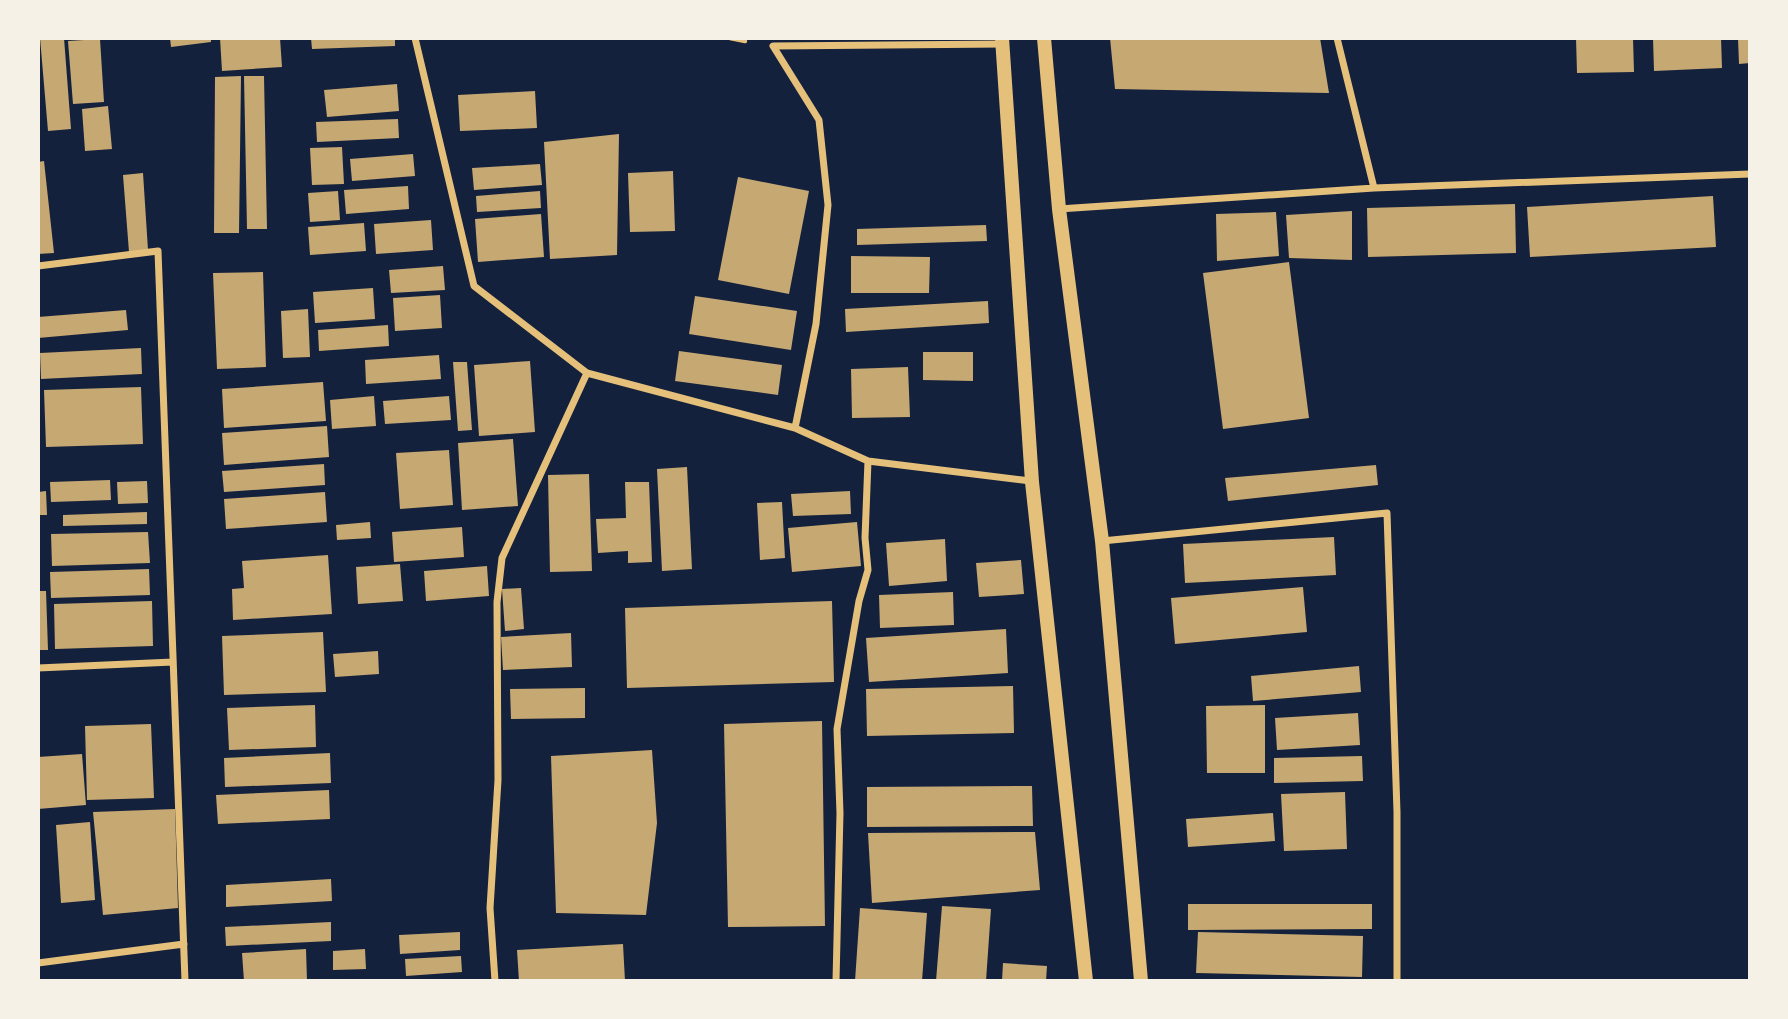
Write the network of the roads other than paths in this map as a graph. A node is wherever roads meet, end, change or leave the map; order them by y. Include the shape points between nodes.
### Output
1 (415, 38) edge
2 (1044, 38) edge
3 (1337, 38) edge
4 (1002, 41) edge
5 (1749, 174) edge
6 (1374, 188) junction
7 (1059, 209) junction
8 (38, 266) edge
9 (587, 373) junction
10 (794, 428) junction
11 (868, 461) junction
12 (1032, 482) junction
13 (1102, 541) junction
14 (173, 662) junction
15 (38, 668) edge
16 (184, 944) junction
17 (38, 963) edge
18 (185, 981) edge
19 (495, 981) edge
20 (836, 981) edge
21 (1087, 981) edge
22 (1141, 981) edge
23 (1397, 981) edge

1 - 9 street via 474,286
2 - 7 main road
3 - 6 street
4 - 10 street via 773,46 818,121 828,205 816,324
4 - 12 main road
5 - 6 street
6 - 7 street
7 - 13 main road
8 - 14 street via 158,251
9 - 10 street
9 - 19 street via 502,558 497,602 498,780 490,908
10 - 11 street
11 - 12 street
11 - 20 street via 868,570 837,729
12 - 21 main road
13 - 22 main road
13 - 23 street via 1388,513
14 - 15 street
14 - 16 street
16 - 17 street
16 - 18 street

